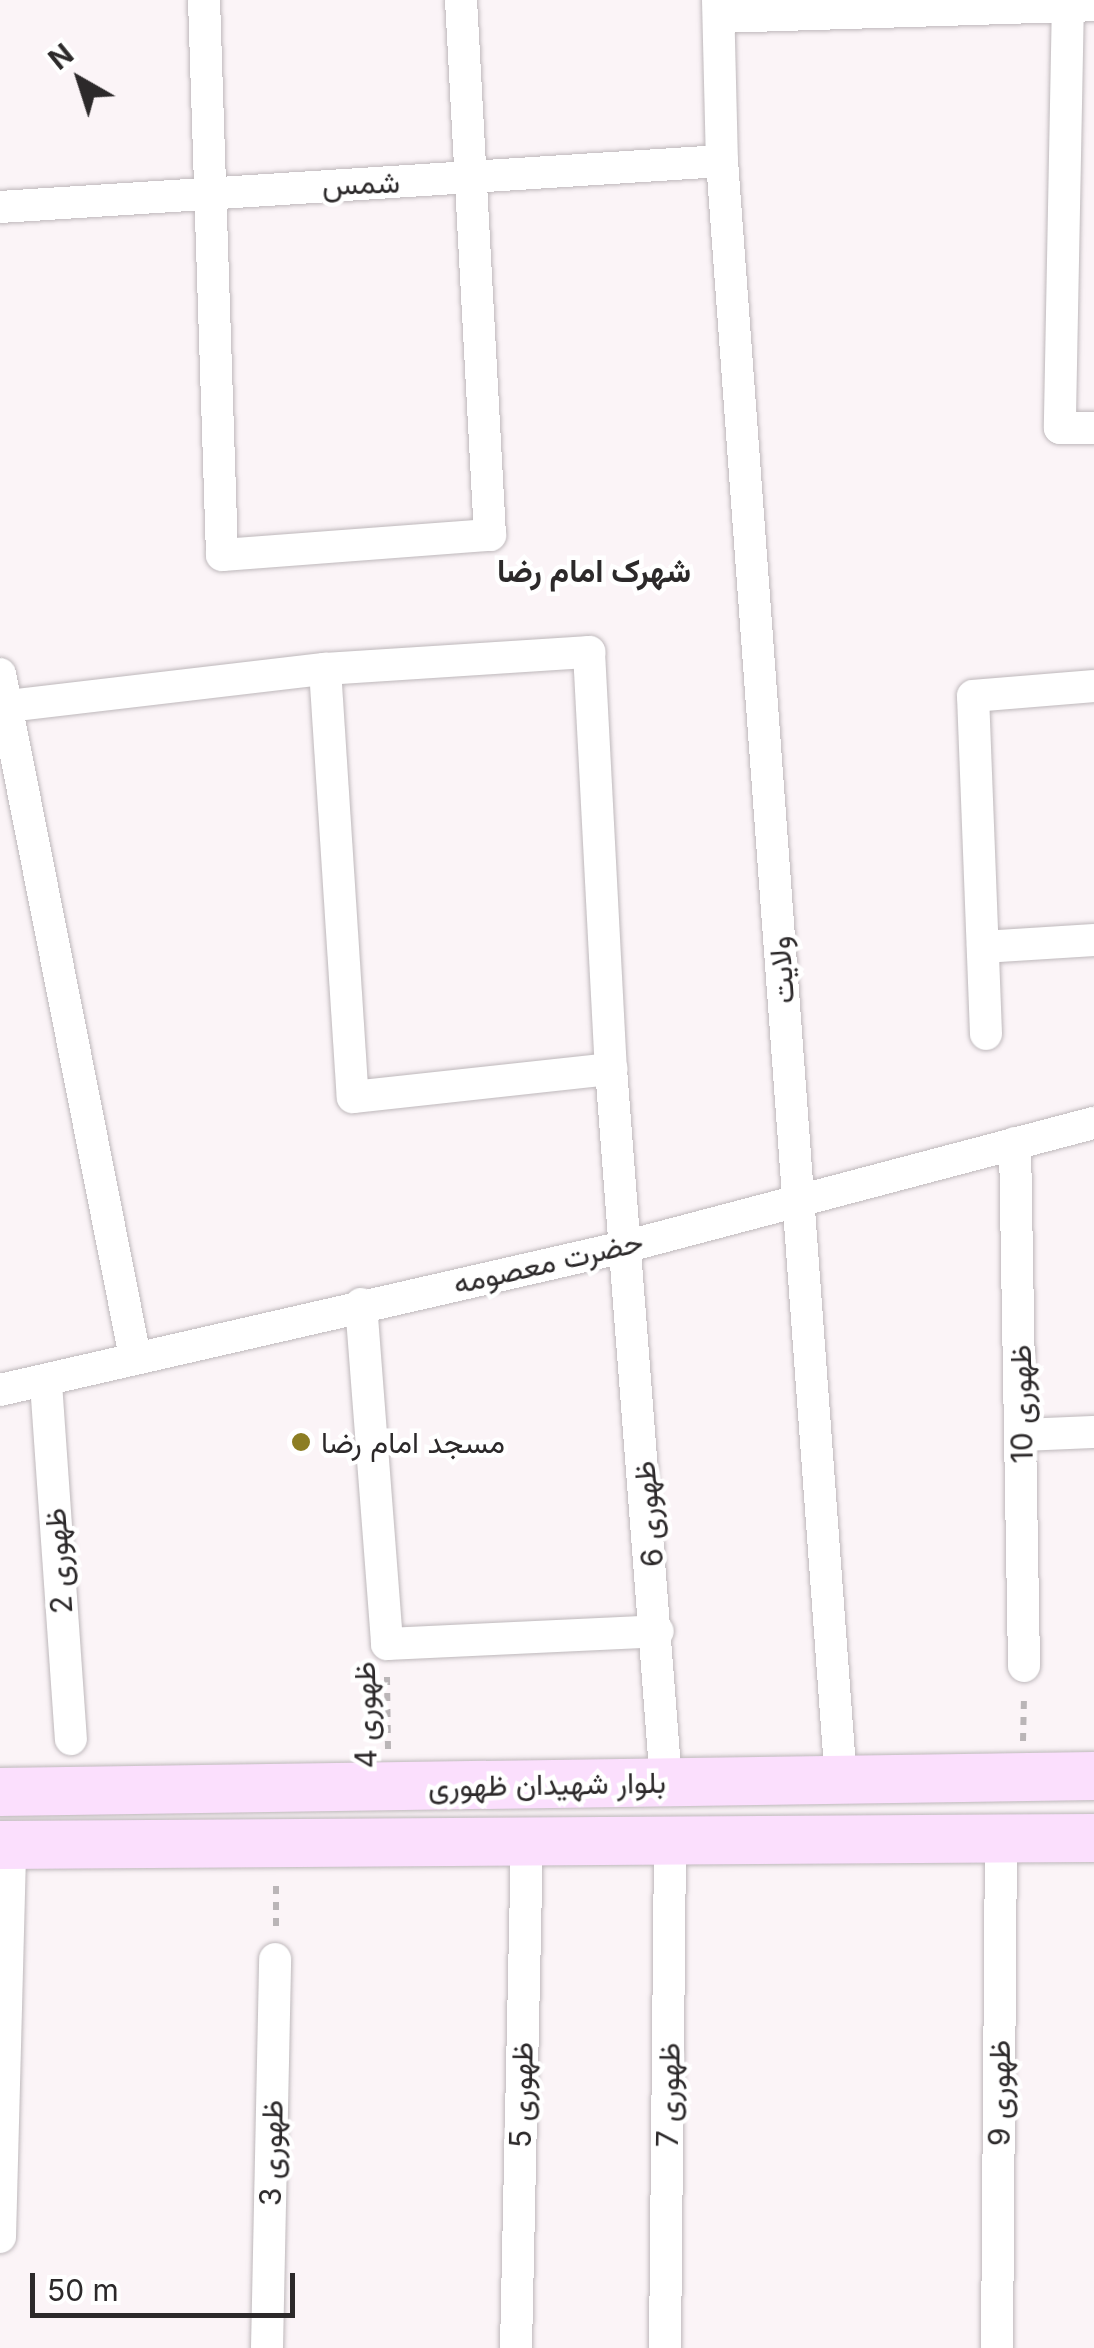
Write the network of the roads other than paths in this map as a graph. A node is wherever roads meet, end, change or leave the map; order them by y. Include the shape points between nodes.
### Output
1 (204, 0) edge
2 (461, 0) edge
3 (1077, 3) edge
4 (718, 8) edge
5 (722, 161) junction
6 (467, 179) junction
7 (214, 189) junction
8 (0, 207) edge
9 (1094, 428) edge
10 (325, 668) junction
11 (1094, 686) edge
12 (2, 696) edge
13 (1094, 940) edge
14 (983, 947) junction
15 (986, 1034) dead end
16 (611, 1069) junction
17 (1094, 1123) edge
18 (1016, 1143) junction
19 (798, 1199) junction
20 (624, 1247) junction
21 (361, 1304) junction
22 (134, 1357) junction
23 (46, 1382) junction
24 (0, 1390) edge
25 (1094, 1432) edge
26 (1021, 1435) junction
27 (658, 1630) junction
28 (1024, 1666) road end
29 (71, 1739) dead end
30 (1094, 1776) edge
31 (841, 1780) junction
32 (666, 1782) junction
33 (0, 1792) edge
34 (1001, 1838) junction
35 (1094, 1838) edge
36 (527, 1841) junction
37 (670, 1842) junction
38 (5, 1844) edge
39 (275, 1959) road end
40 (0, 2237) edge
41 (267, 2348) edge
42 (516, 2348) edge
43 (665, 2348) edge
44 (996, 2348) edge

1 - 7 street
2 - 6 street
3 - 4 street
3 - 9 street via 1060,428
4 - 5 street, ولایت
5 - 6 street, شمس
5 - 19 street, ولایت
6 - 7 street, شمس
6 - 7 street via 490,534 222,555
7 - 8 street, شمس
10 - 12 street
10 - 16 street, ظهوری 6 via 589,652
10 - 16 street via 353,1097
11 - 14 street via 973,696
12 - 22 street
13 - 14 street
14 - 15 street
16 - 20 street, ظهوری 6
17 - 18 street, حضرت معصومه
18 - 19 street, حضرت معصومه
18 - 26 street, ظهوری 10
19 - 20 street, حضرت معصومه
19 - 31 street, ولایت
20 - 21 street, حضرت معصومه
20 - 27 street, ظهوری 6
21 - 22 street, حضرت معصومه
21 - 27 street via 387,1644
22 - 23 street, حضرت معصومه
23 - 24 street, حضرت معصومه
23 - 29 street, ظهوری 2
25 - 26 street
26 - 28 street, ظهوری 10
27 - 32 street, ظهوری 6
30 - 31 street, بلوار شهیدان ظهوری
31 - 32 street, بلوار شهیدان ظهوری
32 - 33 street, بلوار شهیدان ظهوری
34 - 35 street, بلوار شهیدان ظهوری
34 - 37 street, بلوار شهیدان ظهوری
34 - 44 street, ظهوری 9
36 - 37 street, بلوار شهیدان ظهوری
36 - 38 street, بلوار شهیدان ظهوری
36 - 42 street, ظهوری 5
37 - 43 street, ظهوری 7
38 - 40 street
39 - 41 street, ظهوری 3

